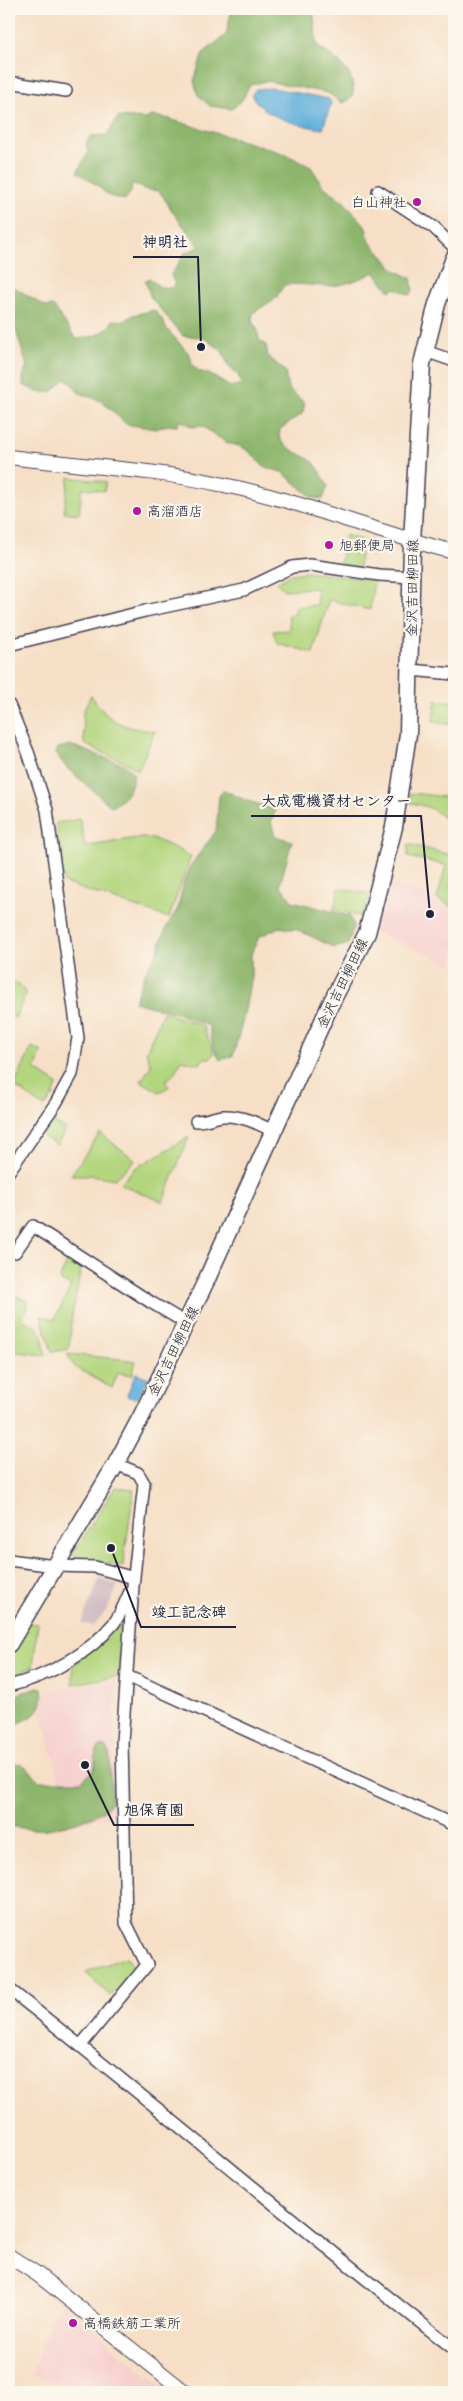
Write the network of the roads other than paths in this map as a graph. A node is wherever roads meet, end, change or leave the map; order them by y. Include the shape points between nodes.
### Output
1 (9, 82) edge
2 (66, 91) dead end
3 (378, 191) dead end
4 (454, 247) edge
5 (454, 258) edge
6 (425, 351) junction
7 (454, 361) edge
8 (9, 457) edge
9 (412, 542) junction
10 (454, 552) edge
11 (412, 577) junction
12 (9, 645) edge
13 (410, 670) junction
14 (454, 674) edge
15 (9, 705) edge
16 (196, 1120) dead end
17 (273, 1131) junction
18 (9, 1171) edge
19 (9, 1248) edge
20 (186, 1323) junction
21 (116, 1464) junction
22 (9, 1560) edge
23 (55, 1566) junction
24 (133, 1582) junction
25 (9, 1644) edge
26 (127, 1676) junction
27 (9, 1686) edge
28 (454, 1825) edge
29 (9, 1989) edge
30 (81, 2045) junction
31 (9, 2256) edge
32 (454, 2349) edge
33 (186, 2392) edge

1 - 2 street
3 - 4 street via 434,227
5 - 6 main road, 金沢吉田柳田線 via 437,304
6 - 7 street
6 - 9 main road, 金沢吉田柳田線 via 418,406 418,464
8 - 9 street via 224,485
9 - 10 street
9 - 11 main road, 金沢吉田柳田線
11 - 12 street via 310,565 292,567 244,590
11 - 13 main road, 金沢吉田柳田線
13 - 14 street
13 - 17 main road, 金沢吉田柳田線 via 403,782 368,933
15 - 18 street via 47,810 78,1038 72,1074
16 - 17 street via 236,1117
17 - 20 main road, 金沢吉田柳田線
19 - 20 street via 15,1252 33,1226
20 - 21 main road, 金沢吉田柳田線
21 - 23 main road, 金沢吉田柳田線
21 - 24 street via 138,1473 144,1483
22 - 23 street
23 - 24 street via 95,1567
23 - 25 main road, 金沢吉田柳田線
24 - 26 street
24 - 27 street via 115,1622 90,1648 55,1668
26 - 28 street
26 - 30 street via 122,1742 126,1923 147,1965
29 - 30 street
30 - 32 street
31 - 33 street via 51,2285

